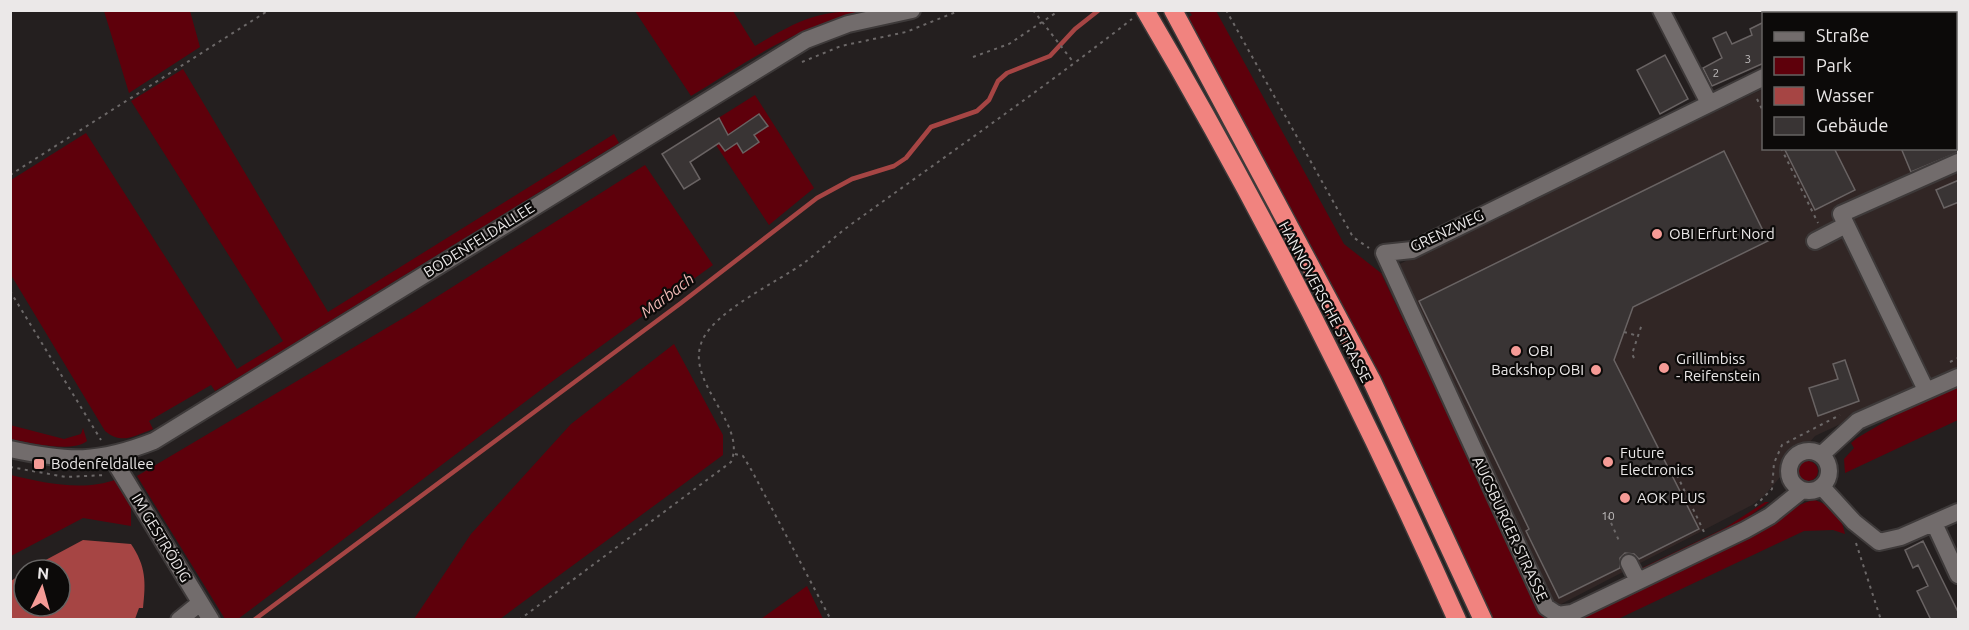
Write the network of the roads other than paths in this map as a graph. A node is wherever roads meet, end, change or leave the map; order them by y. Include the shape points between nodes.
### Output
1 (912, 10) edge
2 (1661, 10) edge
3 (1139, 14) edge
4 (1177, 17) edge
5 (1762, 78) edge
6 (1709, 103) junction
7 (1959, 162) edge
8 (1846, 225) junction
9 (1820, 238) road end
10 (1384, 253) joint
11 (1954, 370) edge
12 (1926, 390) junction
13 (10, 449) edge
14 (1821, 455) junction
15 (111, 456) junction
16 (1822, 487) junction
17 (1801, 490) junction
18 (1959, 512) edge
19 (1934, 523) junction
20 (1629, 563) dead end
21 (1959, 575) edge
22 (1638, 581) junction
23 (200, 603) junction
24 (179, 620) edge
25 (211, 620) edge
26 (1457, 620) edge
27 (1483, 620) edge

1 - 15 street, BODENFELDALLEE via 848,24 806,40 154,441
2 - 6 street
3 - 26 highway, HANNOVERSCHE STRASSE via 1161,37 1228,156 1360,407
4 - 27 highway, HANNOVERSCHE STRASSE via 1371,381
5 - 6 street, GRENZWEG
6 - 10 street, GRENZWEG via 1412,250
7 - 8 street via 1841,214
8 - 9 street
8 - 12 street
10 - 22 street, AUGSBURGER STRASSE via 1546,607 1558,615 1572,613
11 - 12 street
12 - 14 street via 1858,421
13 - 15 street, BODENFELDALLEE via 66,460
14 - 16 street via 1829,470
14 - 17 street via 1804,451 1790,464 1791,482
15 - 23 street, IM GESTRÖDIG
16 - 17 street via 1812,492
16 - 19 street via 1879,542
17 - 22 street, AUGSBURGER STRASSE via 1770,516 1745,530
18 - 19 street
19 - 21 street
20 - 22 street
23 - 24 street
23 - 25 street, IM GESTRÖDIG

